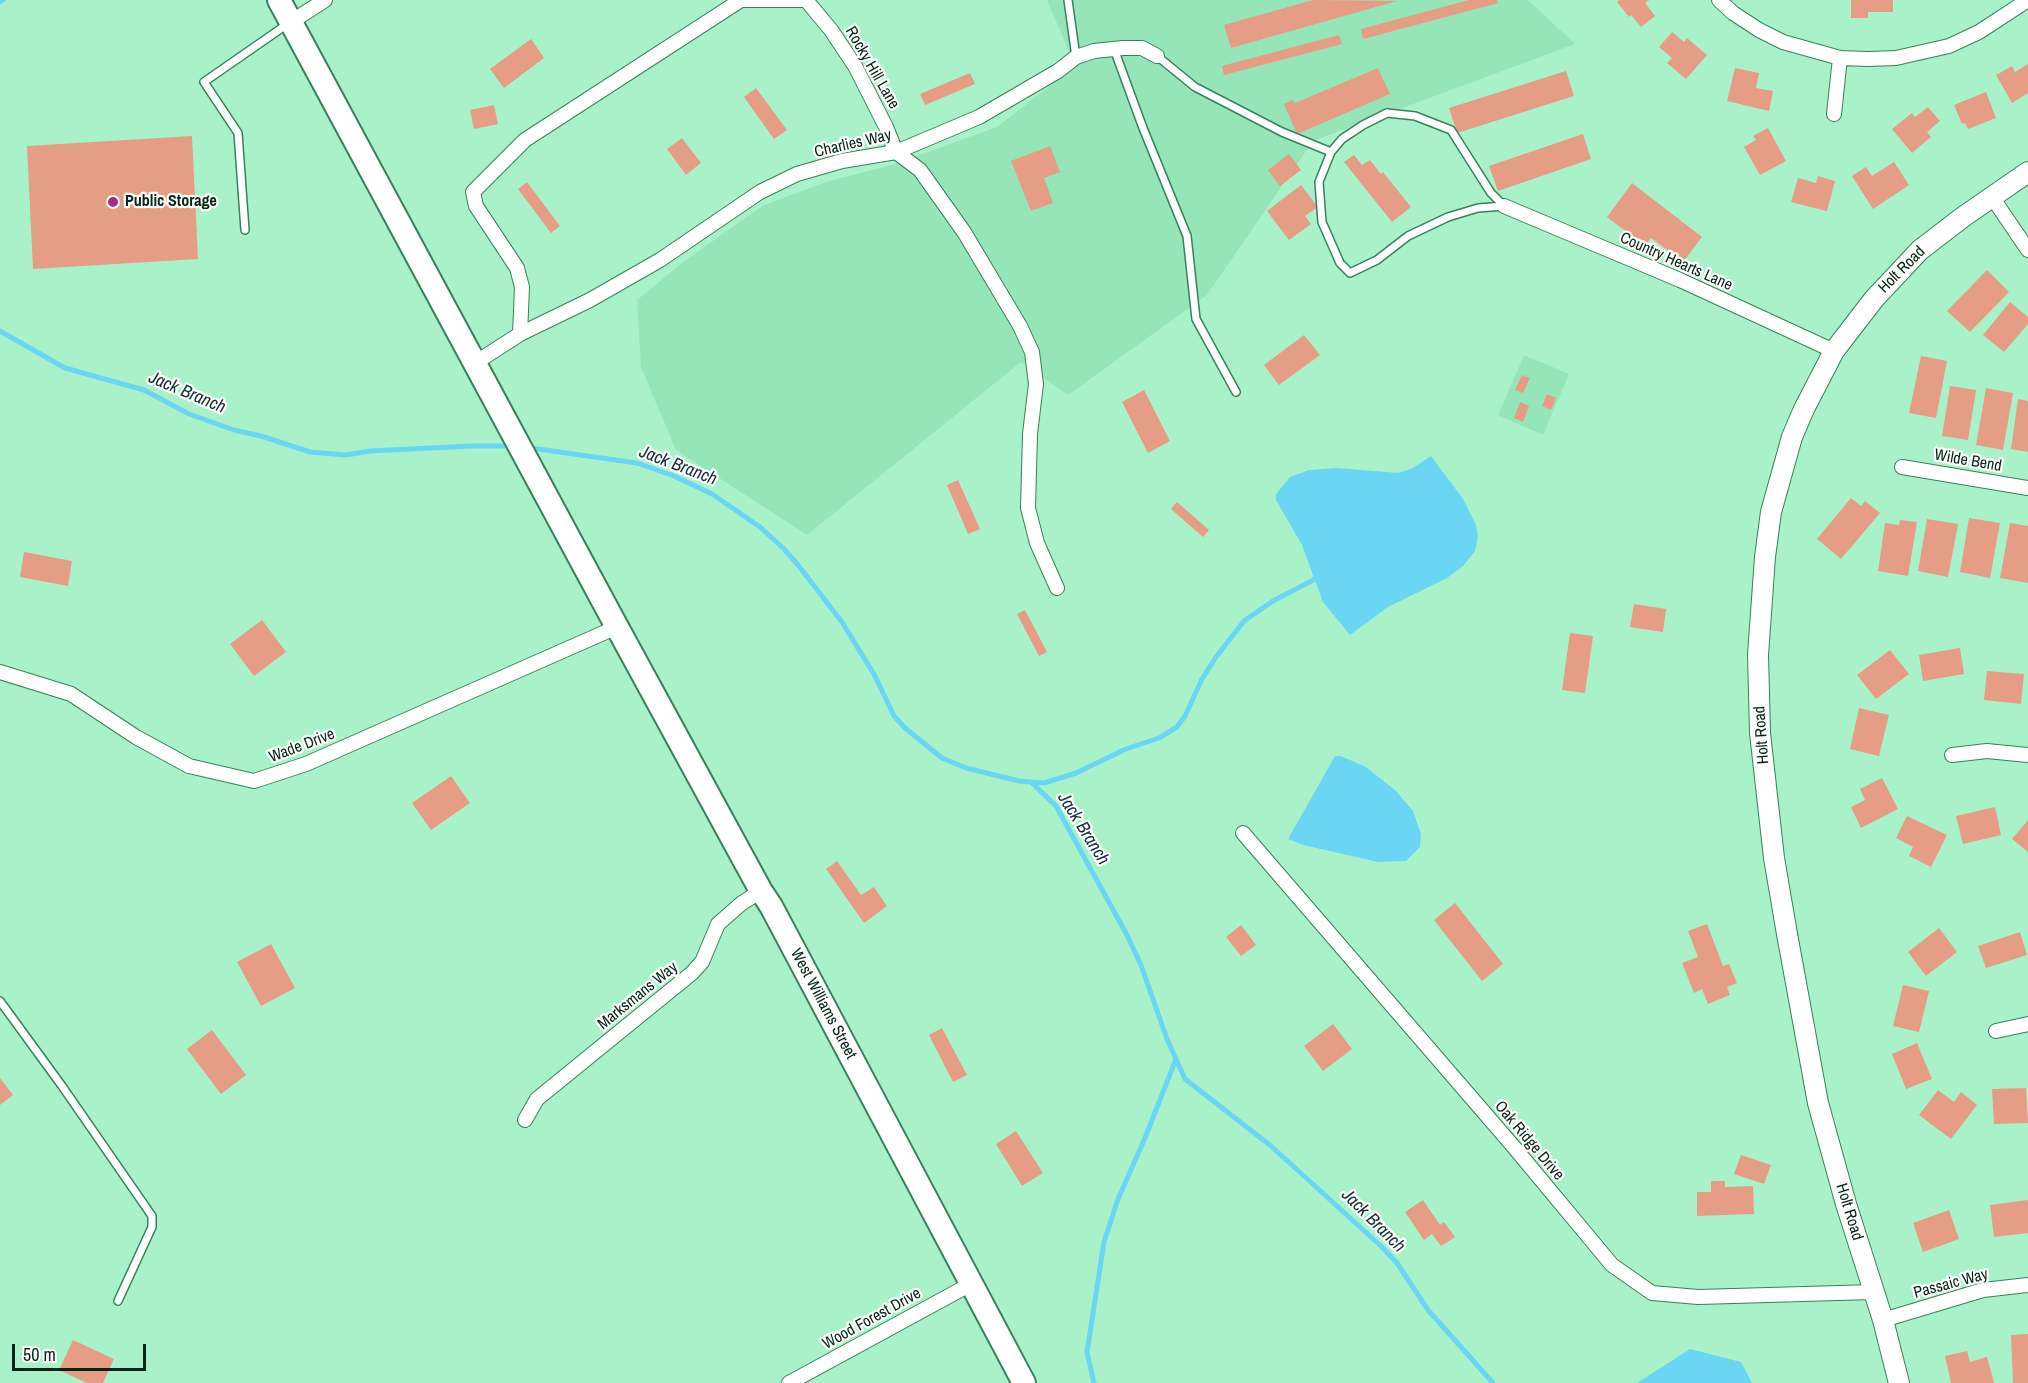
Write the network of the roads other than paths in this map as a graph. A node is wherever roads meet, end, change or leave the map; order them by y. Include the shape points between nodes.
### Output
1 (279, 0) edge
2 (325, 0) edge
3 (1068, 0) edge
4 (1719, 0) edge
5 (2028, 0) edge
6 (291, 22) junction
7 (1114, 49) junction
8 (1157, 56) joint
9 (1076, 57) junction
10 (1840, 58) junction
11 (1834, 114) dead end
12 (896, 152) junction
13 (1331, 152) junction
14 (2028, 172) edge
15 (1992, 197) junction
16 (1504, 206) junction
17 (245, 230) dead end
18 (2028, 250) edge
19 (520, 334) junction
20 (1834, 351) junction
21 (475, 363) junction
22 (1236, 392) dead end
23 (1902, 467) dead end
24 (2028, 488) edge
25 (1057, 588) dead end
26 (617, 627) junction
27 (0, 672) edge
28 (1952, 755) dead end
29 (2028, 755) edge
30 (1243, 833) dead end
31 (761, 891) junction
32 (0, 1001) edge
33 (2028, 1024) edge
34 (1996, 1031) dead end
35 (525, 1119) dead end
36 (971, 1284) junction
37 (2028, 1285) edge
38 (1874, 1292) junction
39 (118, 1301) dead end
40 (1883, 1320) junction
41 (789, 1383) edge
42 (1024, 1383) edge
43 (1899, 1383) edge

1 - 6 main road, West Williams Street
2 - 6 street
3 - 9 lane
4 - 10 street via 1733,13 1783,42
5 - 10 street via 1949,46 1896,58
6 - 17 lane via 204,82 238,133
6 - 21 main road, West Williams Street
7 - 8 street, Charlies Way via 1142,48
7 - 9 street, Charlies Way
7 - 22 lane via 1187,236 1196,319
8 - 13 lane via 1195,87 1282,132
9 - 12 street, Charlies Way via 979,117
10 - 11 street
12 - 19 street, Charlies Way via 842,160 797,174 760,192 660,260
12 - 19 street, Rocky Hill Lane via 855,66 806,0 741,0 525,140 473,192 477,206 517,268 522,287
12 - 25 street via 920,170 964,231 1032,352 1036,384 1028,508 1037,543
13 - 16 lane via 1342,139 1387,113 1415,116 1451,130 1491,193
13 - 16 lane via 1319,182 1322,222 1340,263 1350,273 1377,260 1408,236 1448,217 1478,208
14 - 15 street, Holt Road
15 - 18 street
15 - 20 street, Holt Road via 1920,250 1874,298
16 - 20 street, Country Hearts Lane via 1680,280
19 - 21 street, Charlies Way
20 - 38 street, Holt Road via 1792,437 1772,512 1758,645 1760,733 1774,858 1818,1103
21 - 26 main road, West Williams Street
23 - 24 street, Wilde Bend
26 - 27 street, Wade Drive via 306,764 254,781 189,766 71,694
26 - 31 main road, West Williams Street
28 - 29 street via 1987,751
30 - 38 street, Oak Ridge Drive via 1612,1265 1652,1293 1698,1297
31 - 35 street, Marksmans Way via 718,924 702,962 692,973 537,1099
31 - 36 main road, West Williams Street
32 - 39 lane via 152,1216 152,1227
33 - 34 street
36 - 41 street, Wood Forest Drive
36 - 42 main road, West Williams Street
37 - 40 street, Passaic Way via 1983,1290
38 - 40 street, Holt Road
40 - 43 street, Holt Road

